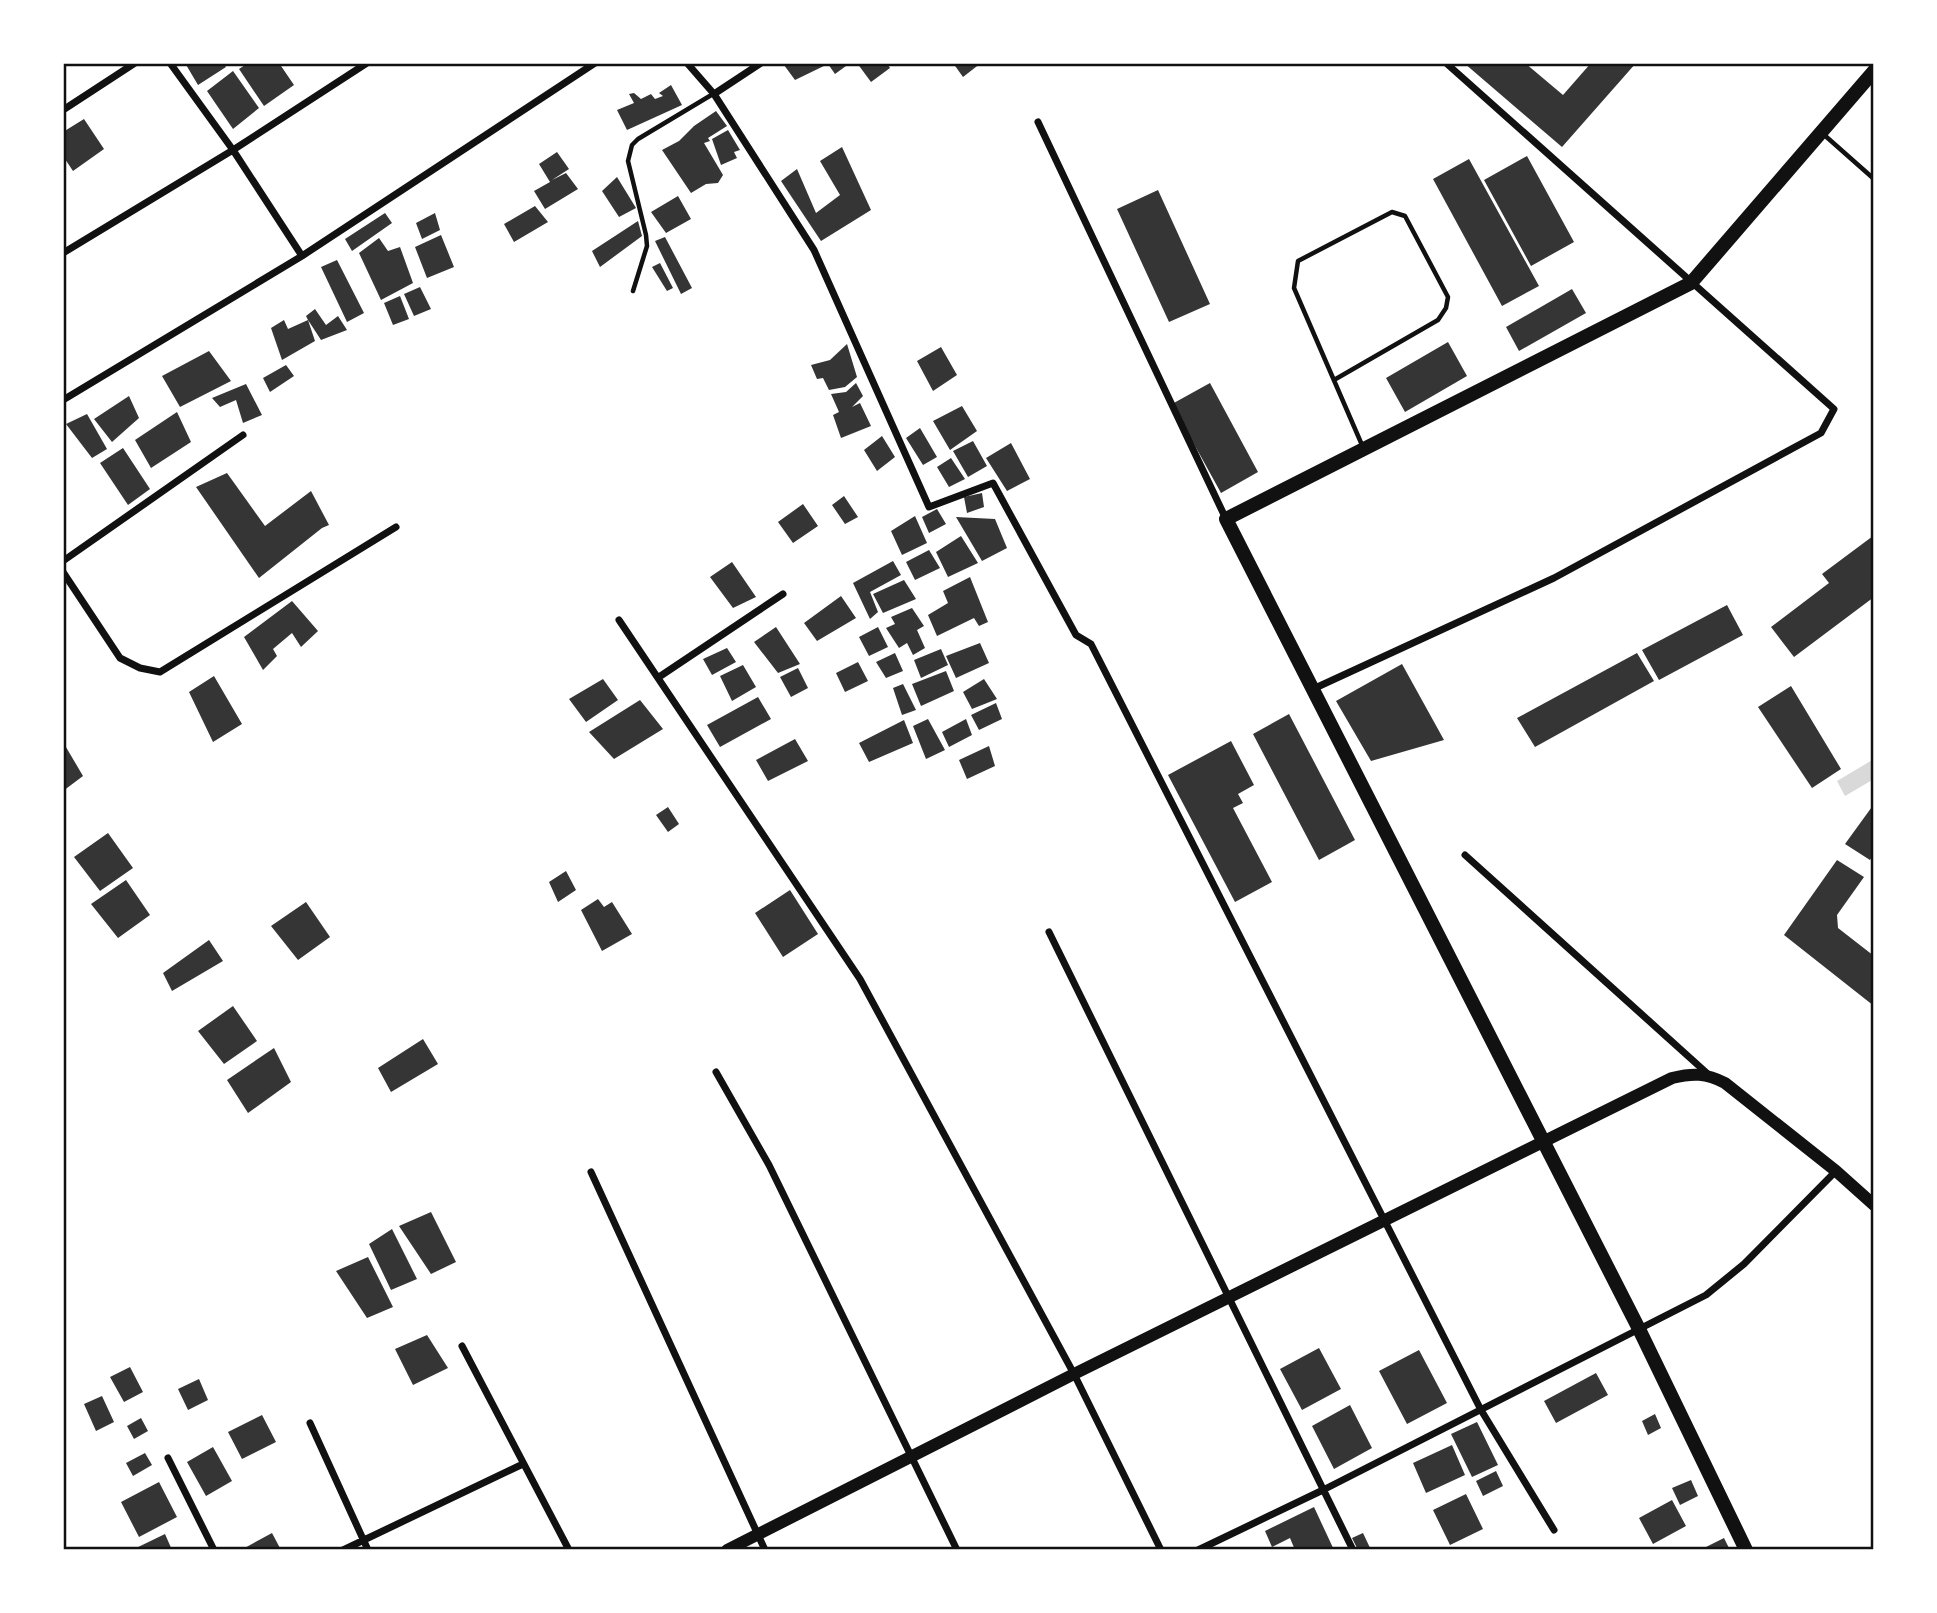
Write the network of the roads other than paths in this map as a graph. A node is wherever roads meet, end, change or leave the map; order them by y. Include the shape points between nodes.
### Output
1 (135, 63) edge
2 (170, 63) edge
3 (367, 63) edge
4 (595, 63) edge
5 (687, 63) edge
6 (761, 63) edge
7 (1446, 63) edge
8 (1874, 71) edge
9 (714, 93) junction
10 (63, 110) edge
11 (1038, 122) dead end
12 (1821, 131) junction
13 (233, 150) junction
14 (1874, 179) edge
15 (63, 253) edge
16 (302, 256) junction
17 (1692, 283) junction
18 (632, 291) dead end
19 (1334, 380) junction
20 (63, 400) edge
21 (243, 435) dead end
22 (1364, 449) junction
23 (1226, 520) junction
24 (396, 527) dead end
25 (63, 561) edge
26 (63, 572) edge
27 (783, 594) dead end
28 (619, 621) dead end
29 (659, 677) junction
30 (1313, 689) junction
31 (1465, 855) dead end
32 (1048, 932) dead end
33 (716, 1072) dead end
34 (1709, 1075) junction
35 (1543, 1142) junction
36 (1836, 1171) junction
37 (591, 1172) dead end
38 (1874, 1205) edge
39 (1384, 1220) junction
40 (1229, 1297) junction
41 (1639, 1329) junction
42 (462, 1346) dead end
43 (1074, 1374) junction
44 (1481, 1410) junction
45 (310, 1423) dead end
46 (168, 1458) dead end
47 (911, 1458) junction
48 (523, 1464) junction
49 (1323, 1490) junction
50 (1555, 1530) dead end
51 (757, 1534) junction
52 (363, 1540) junction
53 (215, 1550) edge
54 (343, 1550) edge
55 (368, 1550) edge
56 (569, 1550) edge
57 (727, 1550) edge
58 (765, 1550) edge
59 (957, 1550) edge
60 (1161, 1550) edge
61 (1198, 1550) edge
62 (1353, 1550) edge
63 (1746, 1550) edge

1 - 10 street
2 - 13 street
3 - 13 street
4 - 16 street
5 - 9 street
6 - 9 street
7 - 17 street
8 - 12 main road
9 - 18 lane via 638,139 629,152 647,246
9 - 39 street via 814,250 929,507 993,483 1076,635 1091,644
11 - 23 street
12 - 14 lane
12 - 17 main road
13 - 15 street
13 - 16 street
16 - 20 street
17 - 22 main road
17 - 30 street via 1834,409 1821,433 1554,578
19 - 19 lane via 1438,320 1446,308 1448,297 1405,216 1398,213 1298,261 1294,288
19 - 22 lane
21 - 25 street
22 - 23 main road
23 - 30 main road
24 - 26 street via 160,672 120,658
27 - 29 street
28 - 29 street
29 - 43 street via 860,979
30 - 35 main road
31 - 34 street
32 - 40 street
33 - 47 street via 769,1165
34 - 35 street via 1672,1078
34 - 36 street
35 - 39 street
35 - 41 main road
36 - 38 street
36 - 41 street via 1744,1264 1706,1295
37 - 51 street
39 - 40 street
39 - 44 street
40 - 43 street
40 - 49 street
41 - 44 street
41 - 63 main road
42 - 48 street
43 - 47 street
43 - 60 street
44 - 49 street
44 - 50 street
45 - 52 street
46 - 53 street
47 - 51 street
47 - 59 street
48 - 52 street
48 - 56 street
49 - 61 street
49 - 62 street
51 - 57 street
51 - 58 street
52 - 54 street
52 - 55 street

